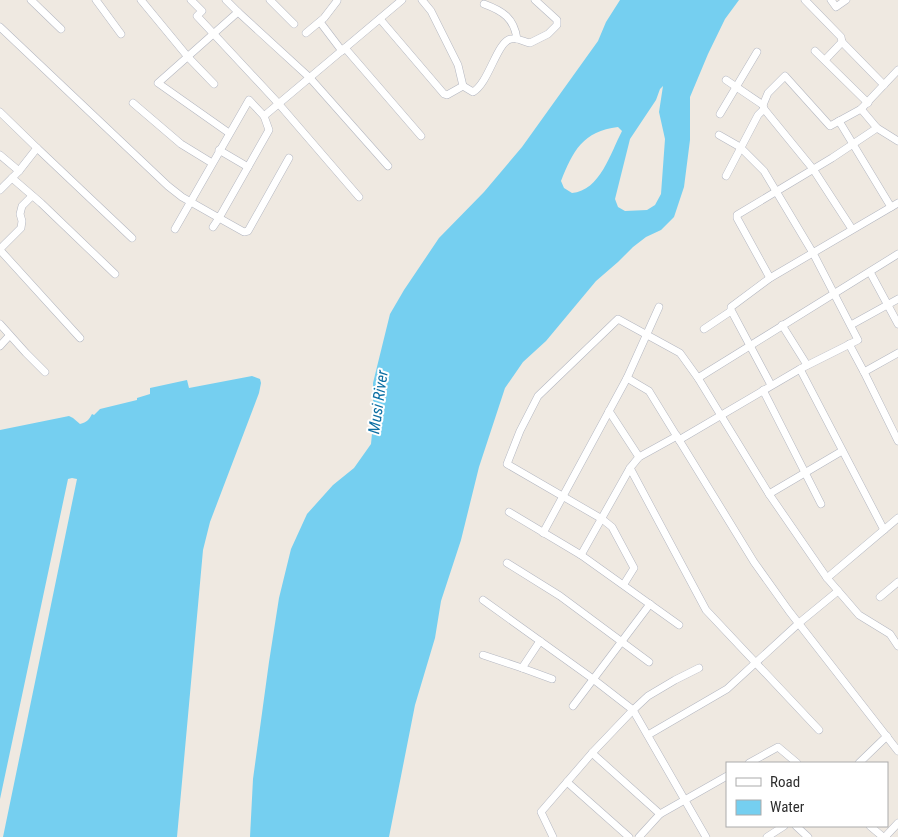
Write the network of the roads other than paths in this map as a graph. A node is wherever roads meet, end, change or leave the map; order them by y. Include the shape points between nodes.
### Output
1 (31, 0) edge
2 (96, 0) edge
3 (141, 0) edge
4 (191, 0) edge
5 (226, 0) edge
6 (270, 0) edge
7 (402, 0) edge
8 (422, 0) edge
9 (535, 0) edge
10 (805, 0) edge
11 (831, 0) edge
12 (846, 0) edge
13 (337, 1) edge
14 (484, 4) dead end
15 (238, 12) junction
16 (380, 19) junction
17 (320, 22) junction
18 (294, 24) dead end
19 (0, 27) edge
20 (61, 29) dead end
21 (306, 33) dead end
22 (121, 34) dead end
23 (214, 35) junction
24 (517, 39) junction
25 (842, 42) junction
26 (344, 50) junction
27 (815, 50) dead end
28 (757, 52) dead end
29 (188, 57) junction
30 (825, 60) junction
31 (898, 70) edge
32 (310, 78) junction
33 (726, 80) dead end
34 (214, 84) dead end
35 (884, 85) junction
36 (463, 86) junction
37 (736, 86) junction
38 (133, 103) dead end
39 (278, 103) junction
40 (868, 103) junction
41 (763, 107) junction
42 (861, 109) junction
43 (0, 112) edge
44 (720, 114) dead end
45 (264, 116) junction
46 (839, 121) junction
47 (877, 128) junction
48 (229, 133) junction
49 (720, 135) dead end
50 (421, 136) dead end
51 (898, 140) edge
52 (853, 144) junction
53 (740, 147) junction
54 (37, 148) junction
55 (219, 150) junction
56 (0, 155) edge
57 (289, 158) dead end
58 (212, 162) junction
59 (388, 166) dead end
60 (248, 167) junction
61 (813, 169) junction
62 (19, 172) junction
63 (726, 176) dead end
64 (12, 178) junction
65 (0, 190) edge
66 (776, 192) junction
67 (32, 196) junction
68 (359, 197) dead end
69 (190, 202) junction
70 (898, 203) edge
71 (891, 207) junction
72 (219, 218) junction
73 (213, 227) dead end
74 (175, 229) dead end
75 (852, 229) junction
76 (132, 238) dead end
77 (0, 250) edge
78 (813, 254) junction
79 (898, 254) edge
80 (870, 272) junction
81 (115, 274) dead end
82 (770, 278) junction
83 (834, 293) junction
84 (898, 298) edge
85 (888, 304) junction
86 (659, 307) dead end
87 (731, 312) junction
88 (0, 324) edge
89 (898, 324) edge
90 (782, 325) junction
91 (851, 326) junction
92 (704, 328) dead end
93 (9, 336) junction
94 (647, 336) junction
95 (80, 338) dead end
96 (849, 344) junction
97 (0, 346) edge
98 (749, 346) junction
99 (898, 353) edge
100 (803, 367) junction
101 (45, 372) dead end
102 (864, 372) junction
103 (627, 378) junction
104 (698, 378) junction
105 (771, 385) junction
106 (763, 390) junction
107 (609, 411) junction
108 (721, 414) junction
109 (678, 438) junction
110 (898, 441) edge
111 (842, 451) junction
112 (639, 456) junction
113 (630, 468) junction
114 (804, 472) junction
115 (769, 494) junction
116 (564, 496) junction
117 (821, 504) dead end
118 (509, 512) dead end
119 (898, 518) edge
120 (602, 519) junction
121 (884, 530) junction
122 (543, 533) junction
123 (581, 555) junction
124 (507, 563) dead end
125 (827, 578) junction
126 (898, 582) edge
127 (624, 584) junction
128 (838, 590) junction
129 (880, 597) dead end
130 (483, 600) dead end
131 (650, 604) junction
132 (799, 623) junction
133 (678, 625) dead end
134 (540, 641) junction
135 (622, 641) junction
136 (898, 646) edge
137 (483, 654) dead end
138 (649, 662) dead end
139 (757, 662) junction
140 (522, 668) junction
141 (699, 668) dead end
142 (552, 679) dead end
143 (593, 679) junction
144 (573, 706) dead end
145 (633, 710) junction
146 (819, 730) dead end
147 (648, 735) junction
148 (887, 736) junction
149 (898, 752) edge
150 (592, 753) junction
151 (751, 762) edge
152 (797, 762) edge
153 (860, 762) edge
154 (726, 777) edge
155 (567, 782) junction
156 (686, 800) junction
157 (660, 814) junction
158 (898, 823) edge
159 (782, 827) edge
160 (797, 827) edge
161 (871, 827) edge
162 (553, 837) edge
163 (628, 837) edge
164 (639, 837) edge
165 (706, 837) edge
166 (767, 837) edge
167 (808, 837) edge
168 (884, 837) edge

1 - 20 street
2 - 22 street
3 - 29 street
4 - 23 street via 202,11 197,16
5 - 15 street
6 - 18 street
7 - 16 street
8 - 36 street via 431,11 458,65
9 - 24 street via 557,20 557,26 530,43
10 - 25 street via 841,37
11 - 12 street via 836,7
13 - 17 street
14 - 24 street via 513,22
15 - 23 street
15 - 32 street
16 - 26 street
16 - 36 street via 444,94
17 - 21 street
17 - 26 street
19 - 69 street via 168,186
23 - 29 street
23 - 39 street
24 - 36 street via 509,39 499,49 477,90 470,92
25 - 30 street
25 - 35 street
26 - 32 street
26 - 50 street
27 - 30 street
28 - 37 street
29 - 34 street
29 - 48 street via 158,84
30 - 40 street
31 - 35 street
32 - 39 street
32 - 59 street
33 - 37 street
35 - 40 street
37 - 41 street
37 - 44 street
38 - 58 street via 181,144
39 - 45 street
39 - 68 street
40 - 42 street
41 - 46 street via 768,94 785,76 830,126
41 - 53 street
41 - 61 street
42 - 46 street
42 - 47 street
43 - 54 street
45 - 48 street via 249,100
45 - 60 street via 269,130
46 - 52 street
47 - 51 street
47 - 52 street
48 - 55 street
49 - 53 street
52 - 61 street
52 - 71 street
53 - 63 street
53 - 66 street via 764,171
54 - 62 street
54 - 76 street
55 - 58 street
55 - 60 street
56 - 62 street
57 - 72 street via 248,231 244,232
58 - 69 street
60 - 72 street
61 - 66 street
61 - 75 street
62 - 64 street
64 - 65 street
64 - 67 street
66 - 78 street
66 - 82 street via 740,212 737,218
67 - 77 street via 22,206 21,228
67 - 81 street
69 - 72 street
69 - 74 street
70 - 71 street
71 - 75 street
72 - 73 street
75 - 78 street
77 - 95 street
78 - 82 street
78 - 83 street
79 - 80 street
80 - 83 street
80 - 85 street
82 - 87 street via 733,304
83 - 90 street
83 - 91 street
84 - 85 street
85 - 89 street
85 - 91 street
86 - 94 street
87 - 92 street
87 - 98 street
88 - 93 street
90 - 98 street
90 - 100 street
91 - 96 street via 858,340
93 - 97 street
93 - 101 street
94 - 103 street
94 - 104 street via 680,353
94 - 116 street via 618,319 538,396 507,464
96 - 100 street
96 - 102 street
98 - 104 street
98 - 105 street
99 - 102 street
100 - 105 street
100 - 111 street
102 - 110 street
103 - 107 street
103 - 109 street via 649,391
104 - 108 street
105 - 106 street
106 - 108 street
106 - 114 street
107 - 112 street
107 - 116 street
108 - 109 street
108 - 115 street
109 - 112 street
109 - 132 street via 754,562
111 - 114 street
111 - 121 street
112 - 113 street
113 - 120 street
113 - 139 street via 706,610
114 - 115 street
114 - 117 street
115 - 125 street
116 - 120 street
116 - 122 street
118 - 122 street
119 - 121 street
120 - 123 street
120 - 127 street via 612,527 634,568
121 - 125 street
122 - 123 street
123 - 127 street
124 - 135 street
125 - 128 street
126 - 129 street
127 - 131 street
128 - 132 street
128 - 136 street via 859,615 890,634
130 - 134 street
131 - 133 street
131 - 135 street
132 - 139 street
132 - 148 street
134 - 140 street
134 - 143 street
135 - 138 street
135 - 143 street
137 - 140 street
139 - 146 street
139 - 147 street via 727,688
140 - 142 street
141 - 145 street via 648,696
143 - 144 street
143 - 145 street
145 - 147 street
145 - 150 street
147 - 156 street
148 - 149 street
148 - 153 street
150 - 155 street
150 - 157 street
151 - 152 street via 778,747
154 - 156 street
155 - 162 street via 541,812
155 - 163 street
156 - 157 street
156 - 165 street
157 - 164 street
158 - 168 street
159 - 166 street
160 - 167 street
161 - 168 street

